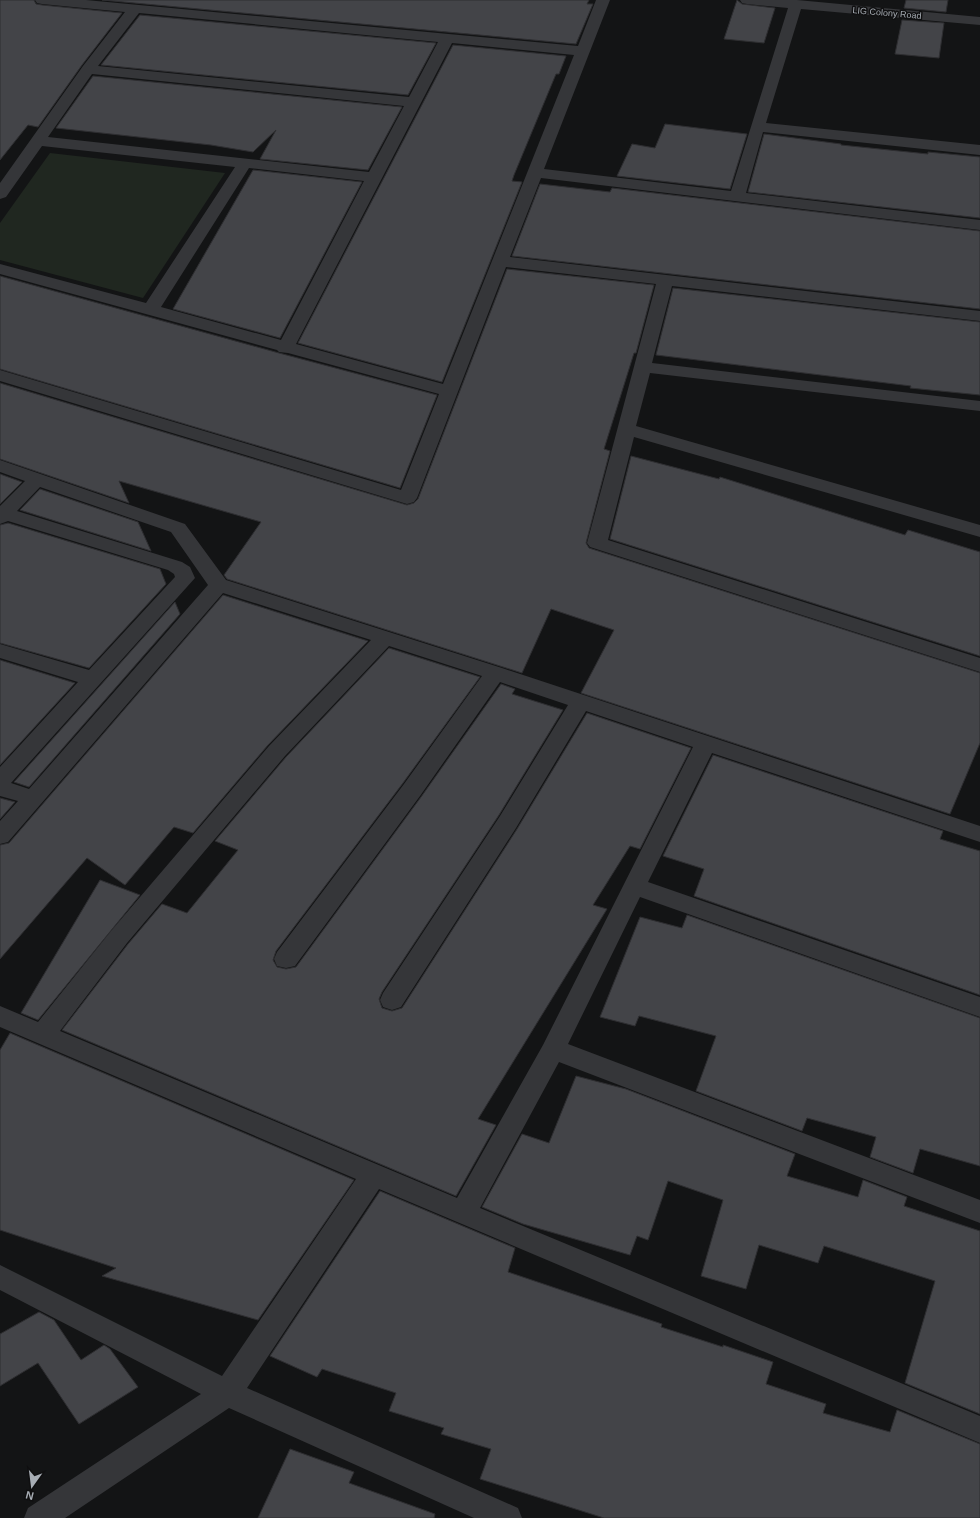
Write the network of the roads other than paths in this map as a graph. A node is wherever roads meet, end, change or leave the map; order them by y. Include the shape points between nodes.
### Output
1 (42, 0) edge
2 (603, 0) edge
3 (747, 0) edge
4 (796, 4) junction
5 (135, 9) junction
6 (980, 21) edge
7 (447, 38) junction
8 (583, 51) junction
9 (88, 69) junction
10 (413, 102) junction
11 (757, 127) junction
12 (38, 141) junction
13 (980, 150) edge
14 (244, 163) junction
15 (535, 173) junction
16 (374, 177) junction
17 (0, 194) edge
18 (737, 197) junction
19 (980, 225) edge
20 (500, 261) junction
21 (0, 269) edge
22 (665, 280) junction
23 (150, 311) junction
24 (980, 316) edge
25 (285, 348) junction
26 (642, 366) junction
27 (0, 375) edge
28 (449, 391) junction
29 (980, 406) edge
30 (626, 429) junction
31 (0, 466) edge
32 (37, 479) junction
33 (1, 515) edge
34 (980, 531) edge
35 (219, 585) junction
36 (385, 638) junction
37 (0, 651) edge
38 (980, 665) edge
39 (495, 673) junction
40 (93, 679) junction
41 (581, 702) junction
42 (705, 744) junction
43 (0, 781) edge
44 (0, 788) edge
45 (34, 798) junction
46 (980, 834) edge
47 (0, 836) edge
48 (634, 886) junction
49 (286, 959) dead end
50 (392, 1000) dead end
51 (980, 1007) edge
52 (0, 1016) edge
53 (43, 1034) junction
54 (553, 1049) junction
55 (374, 1175) junction
56 (980, 1212) edge
57 (463, 1213) junction
58 (0, 1277) edge
59 (227, 1393) junction
60 (980, 1430) edge
61 (39, 1518) edge
62 (507, 1518) edge

1 - 5 street
2 - 8 street
3 - 4 street, LIG Colony Road
4 - 6 street, LIG Colony Road
4 - 11 street
5 - 7 street
5 - 9 street
7 - 8 street
7 - 10 street
8 - 15 street
9 - 10 street
9 - 12 street
10 - 16 street
11 - 13 street
11 - 18 street
12 - 14 street
12 - 17 street
14 - 16 street
14 - 23 street
15 - 18 street
15 - 20 street
16 - 25 street
18 - 19 street
20 - 22 street
20 - 28 street
21 - 23 street
22 - 24 street
22 - 26 street
23 - 25 street
25 - 28 street
26 - 29 street
26 - 30 street
27 - 28 street via 407,498
30 - 34 street
30 - 38 street via 597,543
31 - 32 street
32 - 33 street
32 - 35 street via 178,528
33 - 40 street via 175,566 183,571 185,578
35 - 36 street
35 - 45 street
36 - 39 street
36 - 53 street via 277,751 120,937
37 - 40 street
39 - 41 street
39 - 49 street via 412,790
40 - 43 street
41 - 42 street
41 - 50 street via 508,822
42 - 46 street
42 - 48 street
44 - 45 street
45 - 47 street
48 - 51 street
48 - 54 street
52 - 53 street
53 - 55 street
54 - 56 street
54 - 57 street
55 - 57 street
55 - 59 street
57 - 60 street
58 - 59 street
59 - 61 street
59 - 62 street

